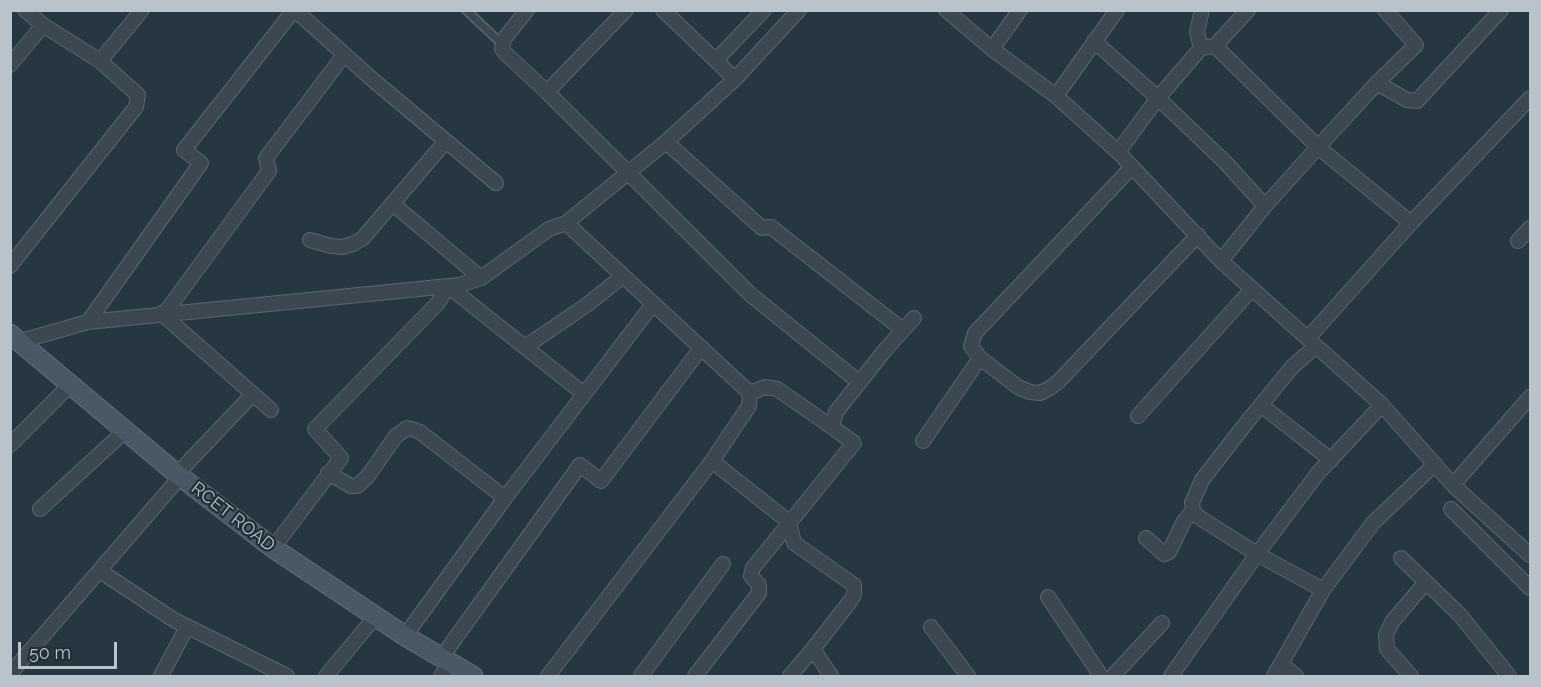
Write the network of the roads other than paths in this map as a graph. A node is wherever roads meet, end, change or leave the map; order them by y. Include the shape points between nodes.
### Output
1 (25, 10) edge
2 (142, 10) edge
3 (466, 10) edge
4 (527, 10) edge
5 (626, 10) edge
6 (663, 10) edge
7 (764, 10) edge
8 (799, 10) edge
9 (946, 10) edge
10 (1020, 10) edge
11 (1117, 10) edge
12 (1203, 10) edge
13 (1248, 10) edge
14 (1385, 10) edge
15 (1501, 10) edge
16 (295, 11) edge
17 (43, 25) junction
18 (1094, 42) junction
19 (502, 44) junction
20 (1208, 47) junction
21 (992, 49) junction
22 (344, 55) junction
23 (716, 60) junction
24 (100, 62) junction
25 (10, 65) edge
26 (735, 79) junction
27 (1377, 83) junction
28 (547, 92) junction
29 (1056, 96) junction
30 (1158, 98) junction
31 (1530, 98) edge
32 (446, 141) junction
33 (666, 141) junction
34 (1318, 147) junction
35 (1118, 152) junction
36 (1132, 167) junction
37 (628, 171) junction
38 (496, 183) dead end
39 (393, 204) junction
40 (1265, 206) junction
41 (566, 224) junction
42 (1412, 224) junction
43 (1530, 228) edge
44 (1198, 235) junction
45 (309, 240) dead end
46 (1518, 241) dead end
47 (1221, 261) junction
48 (10, 266) edge
49 (623, 276) junction
50 (481, 278) junction
51 (448, 286) junction
52 (1252, 289) junction
53 (653, 304) junction
54 (163, 313) junction
55 (914, 318) dead end
56 (88, 322) junction
57 (903, 330) junction
58 (14, 339) edge
59 (1312, 342) junction
60 (525, 347) junction
61 (701, 348) junction
62 (980, 358) junction
63 (859, 382) junction
64 (71, 384) junction
65 (584, 393) junction
66 (750, 393) junction
67 (253, 394) junction
68 (1530, 398) edge
69 (1261, 405) junction
70 (1382, 405) junction
71 (272, 410) dead end
72 (1138, 416) dead end
73 (832, 427) junction
74 (126, 430) junction
75 (923, 441) dead end
76 (10, 445) edge
77 (1331, 460) junction
78 (712, 461) junction
79 (1435, 464) junction
80 (328, 473) junction
81 (179, 475) junction
82 (1454, 485) junction
83 (505, 498) junction
84 (40, 508) dead end
85 (1451, 509) dead end
86 (1193, 511) junction
87 (789, 522) junction
88 (1146, 538) dead end
89 (273, 549) junction
90 (1257, 554) junction
91 (1530, 555) edge
92 (1401, 558) dead end
93 (723, 564) dead end
94 (100, 571) junction
95 (1426, 582) junction
96 (1529, 584) edge
97 (1323, 590) junction
98 (1048, 597) dead end
99 (376, 616) junction
100 (1162, 623) dead end
101 (187, 627) junction
102 (931, 627) dead end
103 (405, 636) junction
104 (813, 649) junction
105 (444, 666) edge
106 (13, 667) edge
107 (1278, 670) edge
108 (161, 676) edge
109 (287, 676) edge
110 (326, 676) edge
111 (473, 676) edge
112 (548, 676) edge
113 (640, 676) edge
114 (695, 676) edge
115 (790, 676) edge
116 (831, 676) edge
117 (968, 676) edge
118 (1101, 676) edge
119 (1113, 676) edge
120 (1171, 676) edge
121 (1296, 676) edge
122 (1411, 676) edge
123 (1509, 676) edge

1 - 17 street
2 - 24 street
3 - 19 lane
4 - 19 street
5 - 28 street
6 - 23 street
7 - 23 street
8 - 26 street
9 - 21 street
10 - 21 street
11 - 18 street
12 - 20 street via 1197,32
13 - 20 street
14 - 27 street via 1416,45
15 - 27 street via 1417,101 1407,100
16 - 22 street
16 - 56 street via 184,150 201,164
17 - 24 street
17 - 25 street
18 - 29 street
18 - 30 street
19 - 28 street via 505,53
20 - 30 street
20 - 34 street
21 - 29 street
22 - 32 street
22 - 54 street via 266,158 269,171
23 - 26 street
24 - 48 street via 138,95 136,107
26 - 33 street
27 - 34 street
28 - 37 street
29 - 35 street
30 - 35 street
30 - 40 street
31 - 42 street
32 - 38 street
32 - 39 street
33 - 37 street
33 - 57 street via 762,228 771,227
34 - 40 street
34 - 42 street
35 - 36 street
36 - 44 street
36 - 62 street via 975,333 971,346
37 - 41 street
37 - 63 street via 751,295
39 - 45 street via 353,244 342,247
39 - 50 street
40 - 47 street
41 - 49 street
41 - 50 street via 549,229
42 - 59 street
43 - 46 street
44 - 47 street
44 - 62 street via 1050,388 1040,393 1018,387
47 - 52 street
49 - 53 street
49 - 60 street
50 - 51 street
51 - 54 street
51 - 60 street
51 - 80 street via 438,303 315,429 340,458
52 - 59 street
52 - 72 street
53 - 61 street
53 - 65 street
54 - 56 street
54 - 67 street
55 - 57 street
56 - 58 street
57 - 63 street
58 - 64 main road, RCET ROAD
59 - 69 street
59 - 70 street
60 - 65 street
61 - 66 street
61 - 105 street via 602,482 580,465
62 - 75 street
63 - 73 street via 836,412
64 - 74 main road, RCET ROAD
64 - 76 street
65 - 83 street
66 - 73 street via 765,387 777,389
66 - 78 street via 749,406
67 - 71 street
67 - 81 street
68 - 82 street
69 - 77 street
69 - 86 street via 1202,480 1192,503
70 - 77 street
70 - 79 street
73 - 87 street via 854,443
74 - 81 main road, RCET ROAD
74 - 84 street
77 - 90 street
78 - 87 street
78 - 112 street
79 - 82 street
79 - 97 street via 1373,523
80 - 83 street via 357,486 396,436 407,428 420,432
80 - 89 street
81 - 89 main road, RCET ROAD
81 - 94 street
82 - 91 street
83 - 103 street
85 - 96 street
86 - 88 street via 1184,520 1169,552 1164,554
86 - 90 street
87 - 104 street via 794,543 851,582 855,590
87 - 114 street via 751,570 760,588 757,597
89 - 99 main road, RCET ROAD
90 - 97 street
90 - 120 street
92 - 95 street
93 - 113 street
94 - 101 street
94 - 106 street
95 - 122 street via 1392,622 1386,635 1387,649
95 - 123 street via 1460,615
97 - 107 street
98 - 118 street
99 - 103 main road, RCET ROAD
99 - 110 street
100 - 119 street
101 - 108 street
101 - 109 street
102 - 117 street
103 - 105 main road, RCET ROAD
104 - 115 street
104 - 116 street
105 - 111 main road, RCET ROAD
107 - 121 street

